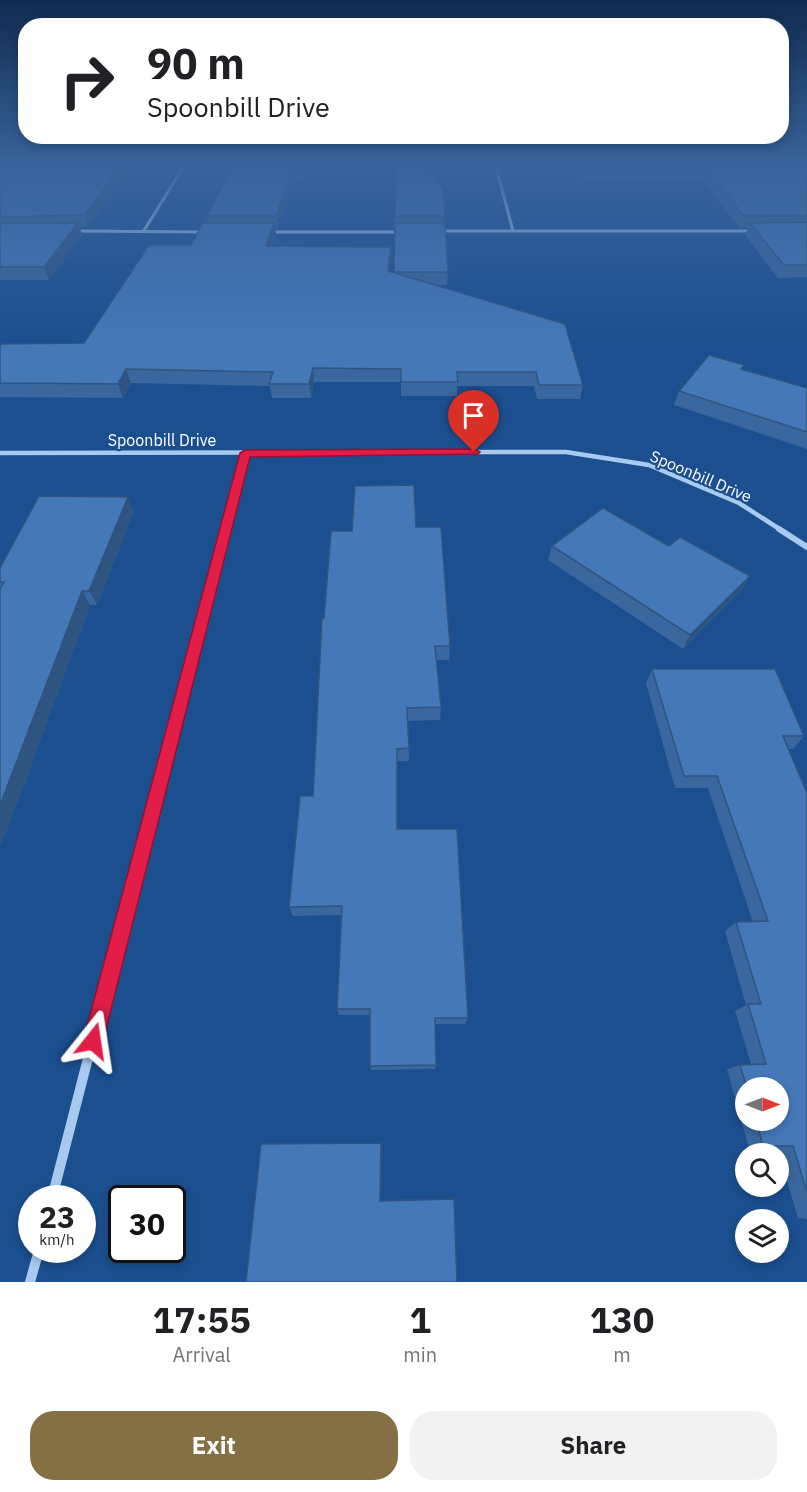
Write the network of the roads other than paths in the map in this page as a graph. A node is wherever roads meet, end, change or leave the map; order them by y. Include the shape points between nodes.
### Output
1 (148, 223) edge
2 (511, 223) edge
3 (71, 231) edge
4 (412, 231) edge
5 (436, 231) edge
6 (513, 231) junction
7 (753, 231) edge
8 (142, 232) junction
9 (213, 232) edge
10 (260, 232) edge
11 (0, 453) edge
12 (245, 453) junction
13 (807, 547) edge
14 (55, 1185) edge
15 (35, 1263) edge
16 (30, 1282) edge

1 - 8 street
2 - 6 street
3 - 8 street
4 - 10 street
5 - 6 street
6 - 7 street
8 - 9 street
11 - 12 street, Spoonbill Drive
12 - 13 street, Spoonbill Drive via 566,452 649,465 738,503
12 - 14 street
15 - 16 street

